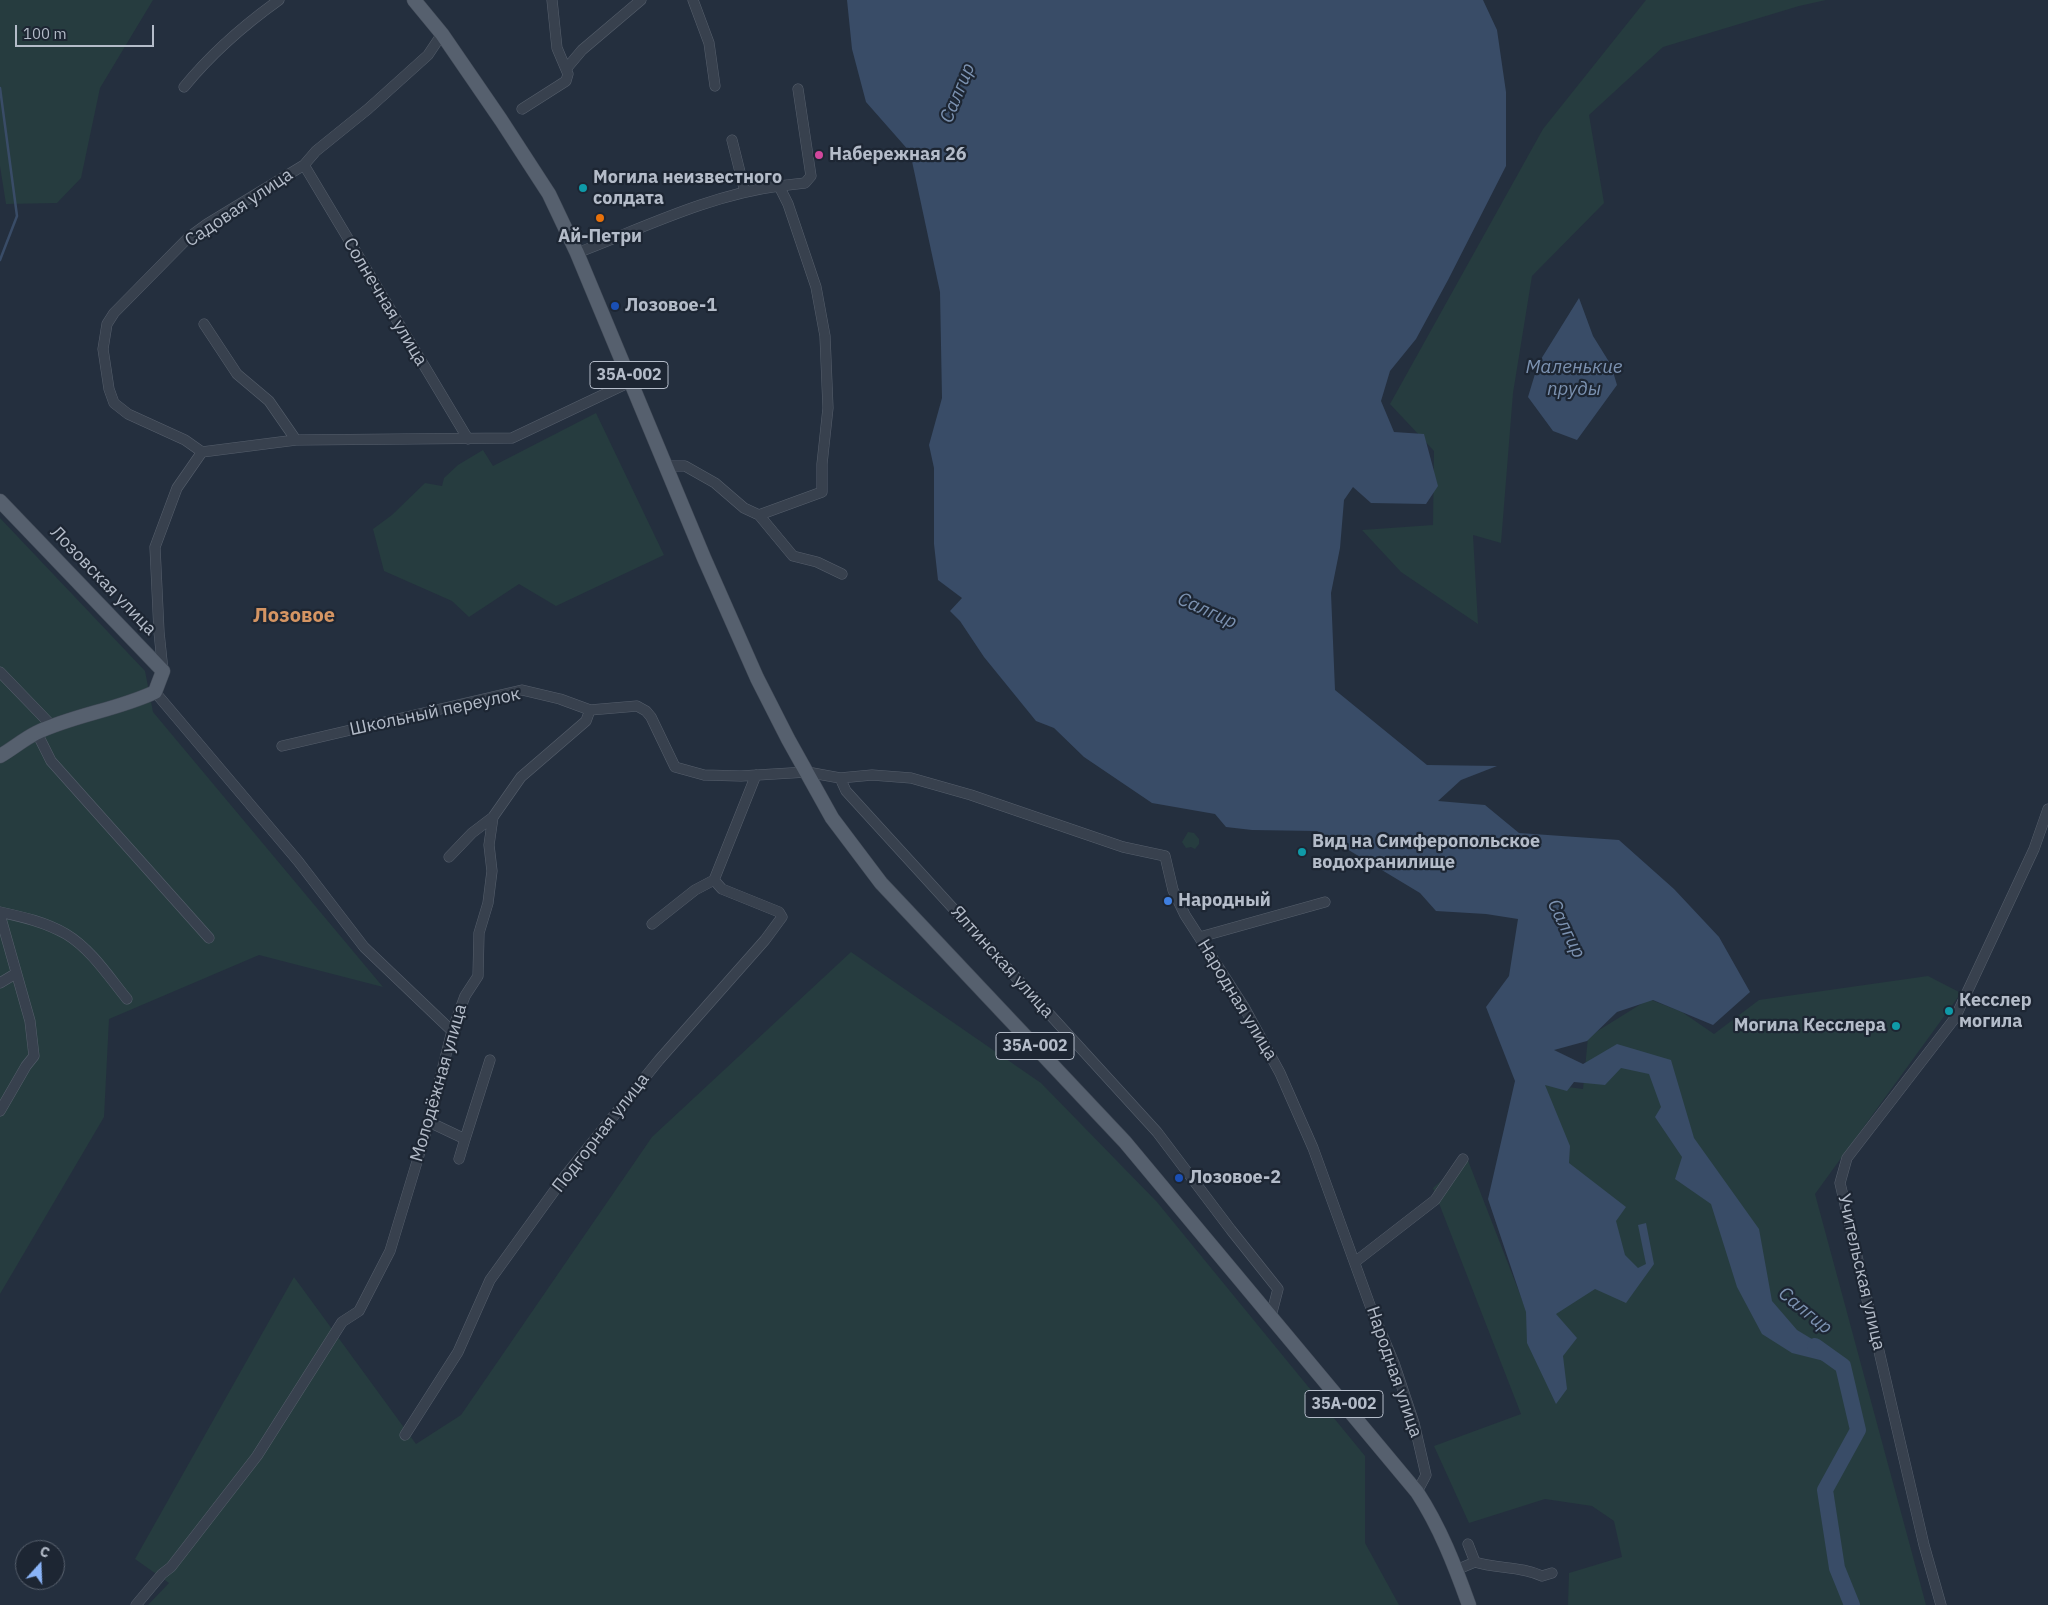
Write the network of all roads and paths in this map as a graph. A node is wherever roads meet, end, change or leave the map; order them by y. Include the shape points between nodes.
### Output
1 (278, 0) edge
2 (414, 0) edge
3 (552, 0) edge
4 (641, 0) edge
5 (693, 0) edge
6 (442, 34) junction
7 (566, 69) junction
8 (715, 86) dead end
9 (184, 87) dead end
10 (798, 88) dead end
11 (522, 109) dead end
12 (732, 140) dead end
13 (304, 165) junction
14 (779, 186) junction
15 (745, 192) junction
16 (577, 252) junction
17 (204, 324) dead end
18 (632, 381) junction
19 (468, 439) junction
20 (296, 440) junction
21 (202, 452) junction
22 (666, 466) junction
23 (0, 501) edge
24 (759, 515) junction
25 (842, 574) dead end
26 (163, 671) junction
27 (0, 672) edge
28 (155, 692) junction
29 (590, 710) junction
30 (646, 711) joint
31 (53, 727) junction
32 (37, 733) junction
33 (282, 746) dead end
34 (0, 756) edge
35 (807, 772) junction
36 (756, 775) junction
37 (840, 778) junction
38 (2048, 809) edge
39 (493, 817) junction
40 (449, 857) dead end
41 (714, 880) junction
42 (1326, 902) dead end
43 (0, 914) edge
44 (652, 924) dead end
45 (1200, 937) junction
46 (209, 938) dead end
47 (16, 974) junction
48 (0, 983) edge
49 (128, 999) dead end
50 (452, 1030) junction
51 (490, 1060) dead end
52 (0, 1111) edge
53 (429, 1122) junction
54 (465, 1139) junction
55 (458, 1159) dead end
56 (1463, 1159) dead end
57 (1355, 1262) junction
58 (1271, 1316) junction
59 (405, 1435) dead end
60 (1417, 1492) junction
61 (1468, 1544) dead end
62 (1475, 1562) junction
63 (1456, 1570) junction
64 (1552, 1573) dead end
65 (136, 1605) edge
66 (1469, 1605) edge
67 (1941, 1605) edge

1 - 9 street via 251,20
2 - 6 main road, 35А-002
3 - 7 street via 557,48
4 - 7 street via 582,50
5 - 8 street via 708,43
6 - 13 street, Садовая улица via 428,55 316,151
6 - 16 main road, 35А-002 via 548,194
7 - 11 street via 566,81
10 - 14 street via 811,176 805,182
12 - 15 street
13 - 19 street, Солнечная улица
13 - 21 street, Садовая улица via 188,238 107,324 103,349 114,402 128,414 185,440
14 - 15 street
14 - 24 street via 816,287 825,336 828,408 822,492
15 - 16 street via 675,214
16 - 18 main road, 35А-002
17 - 20 street via 237,374 269,401
18 - 19 street via 512,438
18 - 22 main road, 35А-002
19 - 20 street
20 - 21 street
21 - 26 street via 177,488 154,547
22 - 24 street via 685,466 716,483 744,508
22 - 35 main road, 35А-002 via 758,678
23 - 26 main road, Лозовская улица
24 - 25 street via 794,556
26 - 28 main road
27 - 31 street
28 - 31 main road
28 - 50 street via 298,861 364,946
29 - 30 street, Школьный переулок via 637,706
29 - 33 street, Школьный переулок via 522,690
29 - 39 street, Молодёжная улица via 586,721 522,777
30 - 36 street, Народная улица via 652,717 675,767 704,775
31 - 32 main road
32 - 34 main road
32 - 46 street via 51,761
35 - 36 street, Народная улица
35 - 37 street, Народная улица
35 - 58 main road, 35А-002 via 832,818 881,883 1125,1142
36 - 41 street
37 - 45 street, Народная улица via 872,775 911,778 1123,847 1165,856 1172,890
37 - 58 street, Ялтинская улица via 846,791 1157,1132 1278,1289
38 - 67 street, Учительская улица via 2034,849 1955,1018 1847,1158 1840,1183 1924,1545
39 - 40 street
39 - 50 street, Молодёжная улица via 489,845 492,871 488,903 479,933 478,976 465,996
41 - 44 street via 695,890
41 - 59 street, Подгорная улица via 722,889 778,912 782,917 766,940 659,1060 565,1176 490,1280 458,1352
42 - 45 street
43 - 47 street
43 - 49 street via 32,918 67,934 93,958
45 - 57 street, Народная улица via 1280,1072 1313,1148
47 - 48 street
47 - 52 street via 30,1021 34,1056
50 - 53 street, Молодёжная улица
51 - 54 street
53 - 54 street
53 - 65 street, Молодёжная улица via 390,1251 359,1311 342,1322 257,1456 171,1567
54 - 55 street
56 - 57 street via 1435,1200
57 - 60 street, Народная улица via 1414,1423 1426,1475
58 - 60 main road, 35А-002
60 - 63 main road, 35А-002 via 1431,1514
61 - 62 street
62 - 63 street
62 - 64 street via 1532,1571 1542,1576
63 - 66 main road, 35А-002

